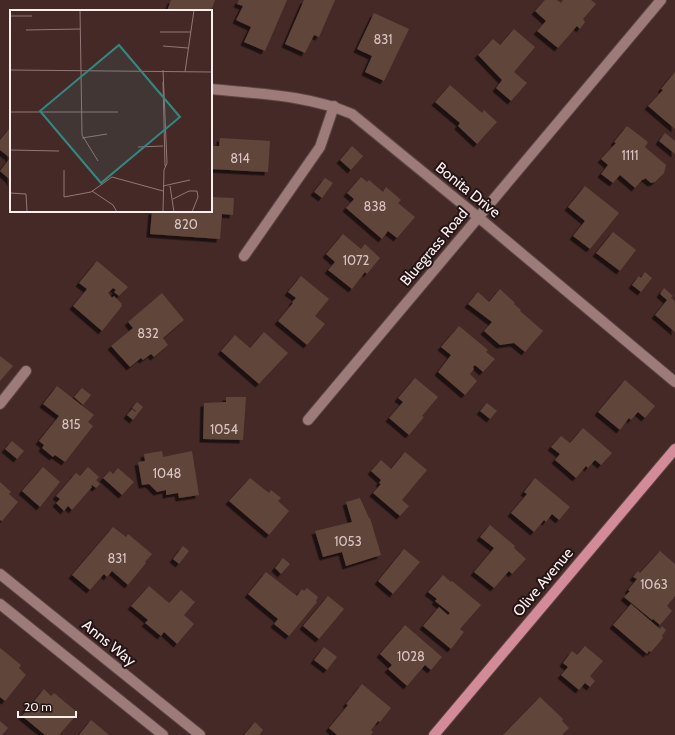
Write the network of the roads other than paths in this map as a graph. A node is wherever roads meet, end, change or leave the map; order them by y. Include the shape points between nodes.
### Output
1 (661, 0) edge
2 (212, 89) edge
3 (334, 106) junction
4 (478, 217) junction
5 (244, 256) dead end
6 (26, 371) dead end
7 (675, 382) edge
8 (0, 404) edge
9 (308, 420) dead end
10 (675, 449) edge
11 (0, 574) edge
12 (0, 604) edge
13 (163, 735) edge
14 (200, 735) edge
15 (434, 735) edge

1 - 4 street, Bluegrass Road
2 - 3 street, Bonita Drive via 302,99
3 - 4 street, Bonita Drive via 352,114
3 - 5 street via 320,147
4 - 7 street, Bonita Drive
4 - 9 street, Bluegrass Road
6 - 8 street
10 - 15 main road, Olive Avenue
11 - 14 street, Anns Way
12 - 13 street

